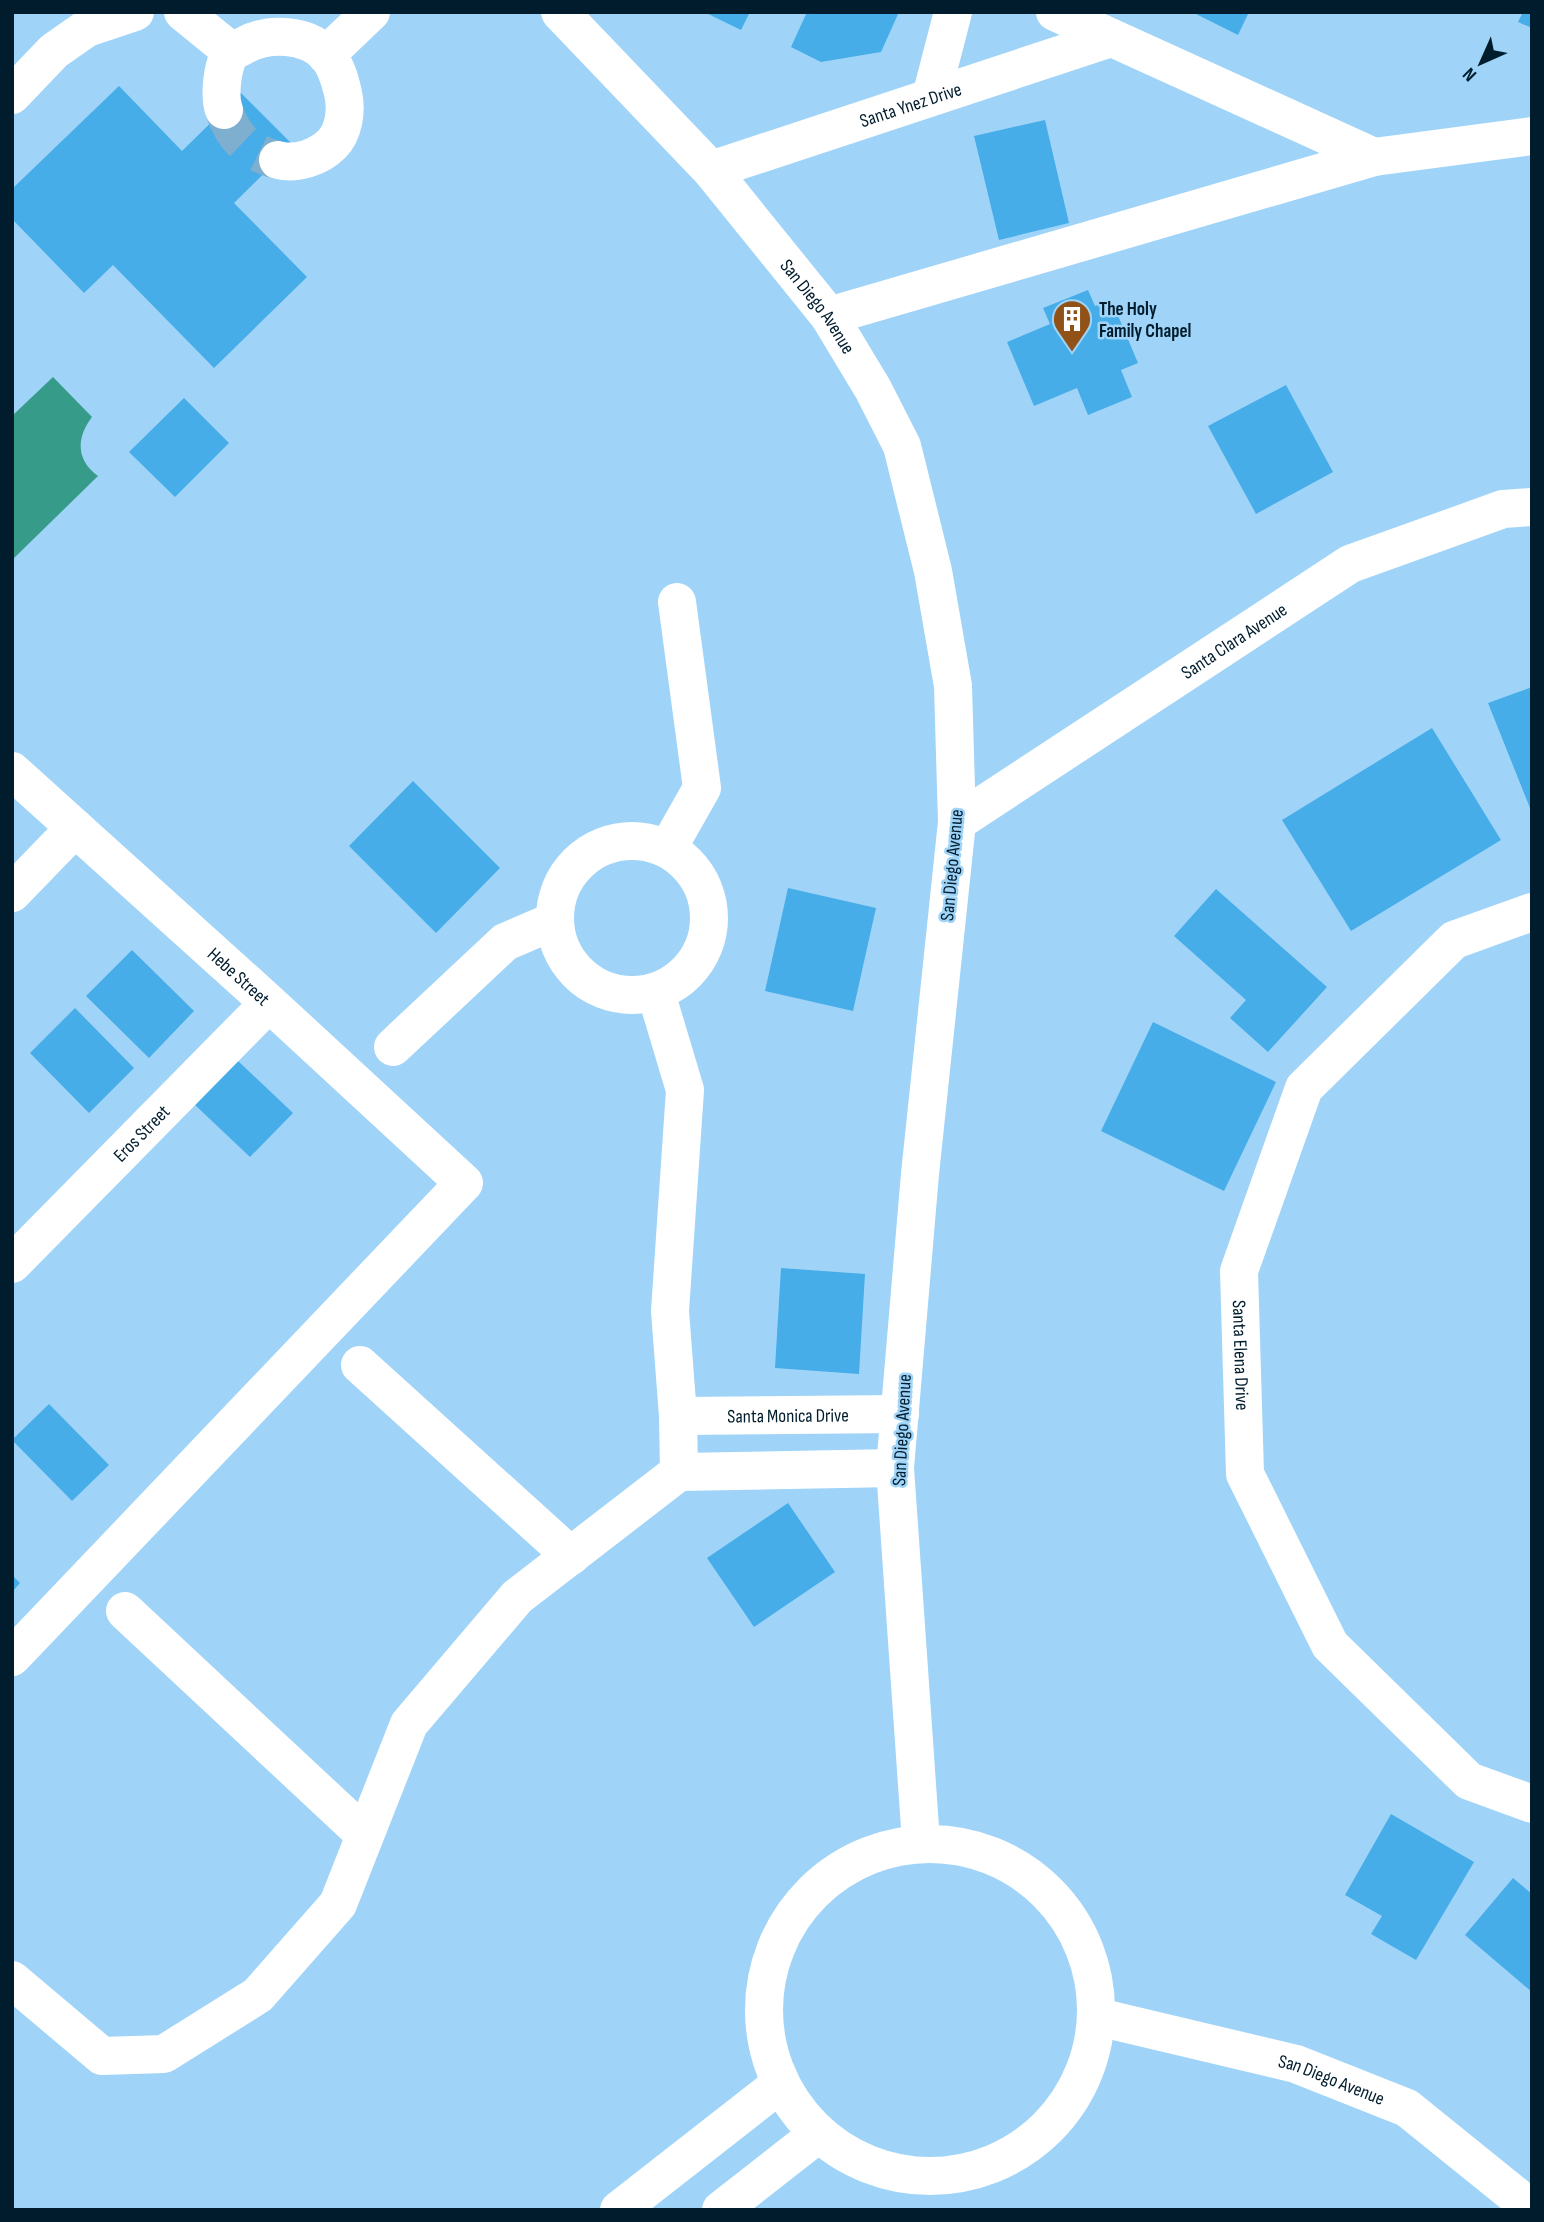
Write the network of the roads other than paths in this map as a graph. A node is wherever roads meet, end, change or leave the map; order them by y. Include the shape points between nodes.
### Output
1 (135, 12) edge
2 (183, 12) edge
3 (371, 12) edge
4 (560, 12) edge
5 (953, 12) edge
6 (1055, 12) edge
7 (1111, 38) junction
8 (232, 52) junction
9 (326, 55) junction
10 (12, 95) edge
11 (931, 97) junction
12 (224, 110) tunnel mouth
13 (1532, 136) edge
14 (1374, 157) junction
15 (278, 160) tunnel mouth
16 (710, 170) junction
17 (829, 316) junction
18 (1532, 506) edge
19 (677, 602) dead end
20 (12, 771) edge
21 (957, 822) junction
22 (75, 828) junction
23 (668, 848) junction
24 (12, 893) edge
25 (1532, 912) edge
26 (554, 920) junction
27 (656, 993) junction
28 (269, 1003) junction
29 (393, 1047) dead end
30 (12, 1264) edge
31 (360, 1365) dead end
32 (900, 1414) junction
33 (678, 1416) junction
34 (895, 1468) junction
35 (679, 1472) junction
36 (571, 1556) junction
37 (125, 1611) dead end
38 (12, 1657) edge
39 (1532, 1804) edge
40 (365, 1835) junction
41 (921, 1842) junction
42 (12, 1980) edge
43 (1098, 2017) junction
44 (780, 2084) junction
45 (818, 2134) junction
46 (619, 2210) edge
47 (720, 2210) edge
48 (1528, 2210) edge

1 - 10 street via 87,28 54,51
2 - 8 street
3 - 9 street
4 - 16 street, San Diego Avenue
5 - 11 street
6 - 7 street
7 - 11 street, Santa Ynez Drive
7 - 14 street
8 - 9 street via 273,36 296,38
8 - 12 street via 222,83
9 - 15 street via 338,72 346,103 339,136 325,151 305,160
11 - 16 street, Santa Ynez Drive
13 - 14 street
14 - 17 street
16 - 17 street, San Diego Avenue
17 - 21 street, San Diego Avenue via 902,446 933,570 953,686
18 - 21 street, Santa Clara Avenue via 1503,509 1350,564
19 - 23 street via 702,788
20 - 22 street, Hebe Street
21 - 32 street, San Diego Avenue
22 - 24 street
22 - 28 street, Hebe Street
23 - 26 street via 642,841 615,841 590,852 570,870 558,894
23 - 27 street via 689,864 704,886 710,912 708,938 697,962 679,981
25 - 39 street, Santa Elena Drive via 1454,940 1304,1088 1239,1271 1245,1474 1330,1645 1469,1781
26 - 27 street via 570,965 587,981 608,992
26 - 29 street via 505,942
27 - 33 street via 685,1090 670,1311
28 - 30 street, Eros Street
28 - 38 street, Hebe Street via 464,1183
31 - 36 street
32 - 33 street, Santa Monica Drive
32 - 34 street, San Diego Avenue
33 - 35 street
34 - 35 street
34 - 41 street, San Diego Avenue
35 - 36 street
36 - 40 street via 517,1597 409,1724
37 - 40 street
40 - 42 street via 338,1904 258,1995 164,2054 102,2056
41 - 43 street via 976,1849 1026,1873 1066,1912 1090,1962
41 - 44 street via 867,1854 820,1882 785,1925 766,1976 764,2031
43 - 45 street via 1087,2070 1060,2116 1019,2152 982,2168 916,2177 864,2163
43 - 48 street, San Diego Avenue via 1296,2064 1407,2108
44 - 45 street
44 - 46 street
45 - 47 street

